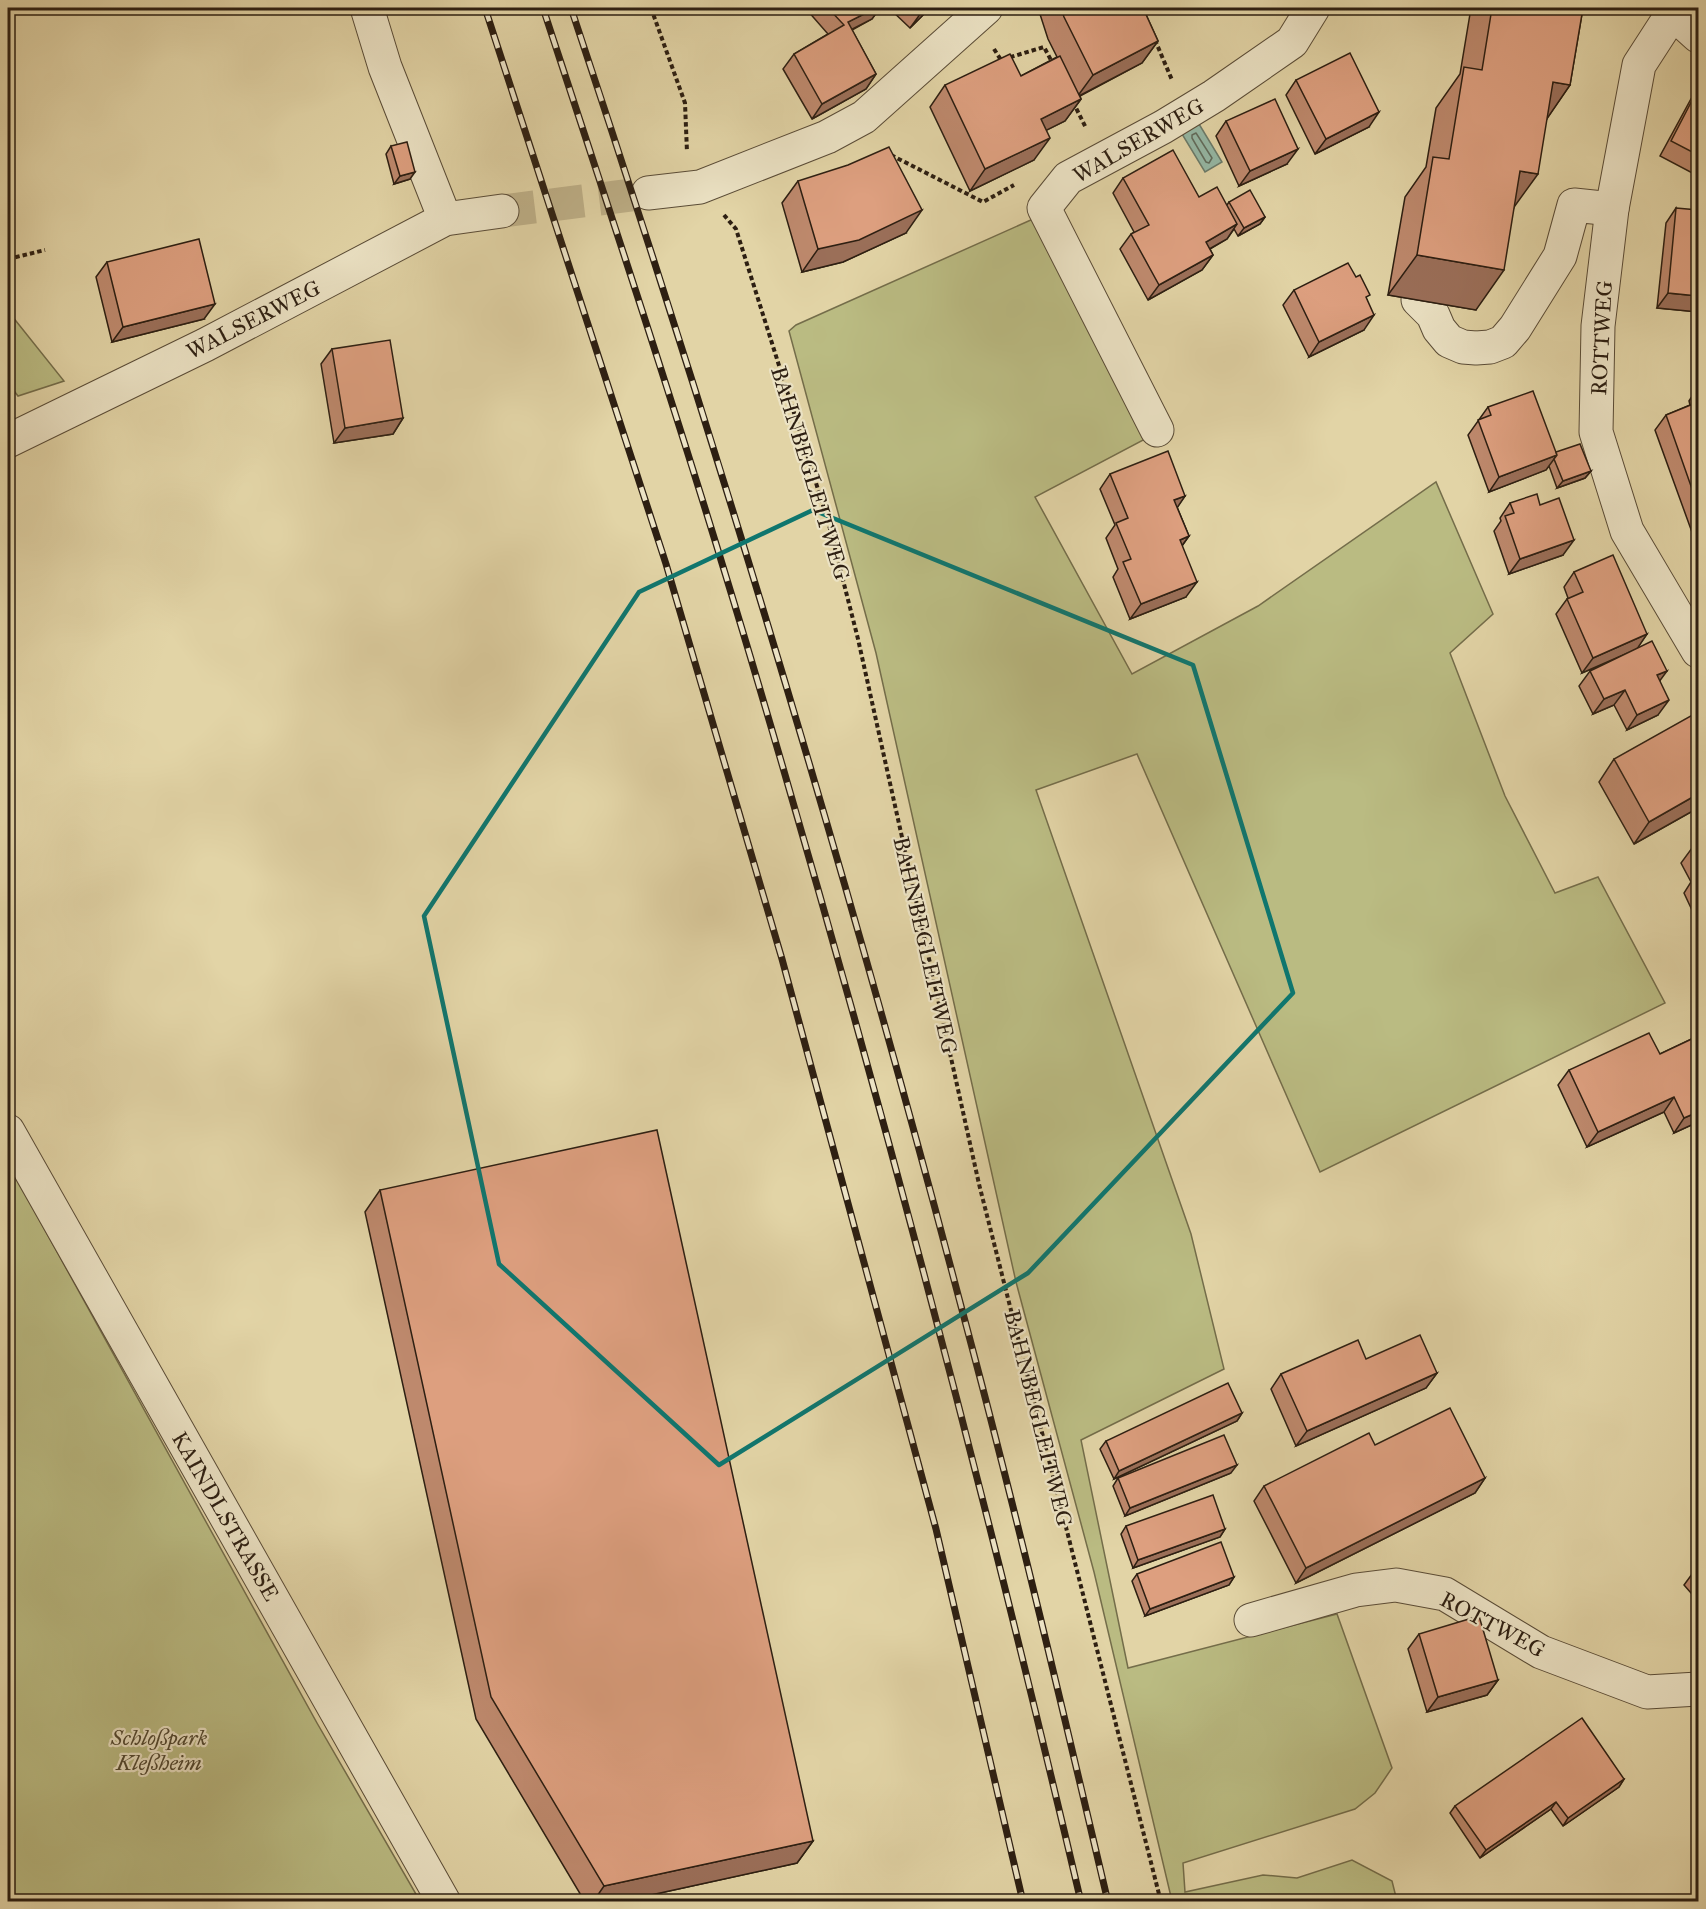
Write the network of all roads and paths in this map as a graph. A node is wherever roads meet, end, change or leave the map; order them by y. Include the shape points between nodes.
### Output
1 (367, 8) edge
2 (651, 8) edge
3 (1313, 8) edge
4 (1670, 11) edge
5 (980, 14) edge
6 (1698, 36) edge
7 (1154, 37) edge
8 (1055, 68) edge
9 (1175, 86) dead end
10 (1071, 99) edge
11 (864, 117) junction
12 (1088, 131) dead end
13 (1022, 182) dead end
14 (700, 187) junction
15 (648, 194) tunnel mouth
16 (1612, 209) junction
17 (502, 211) tunnel mouth
18 (445, 219) junction
19 (45, 250) dead end
20 (8, 259) edge
21 (1418, 300) edge
22 (1157, 430) dead end
23 (8, 441) edge
24 (1698, 651) edge
25 (8, 1131) edge
26 (1251, 1620) dead end
27 (1698, 1689) edge
28 (444, 1902) edge
29 (1161, 1902) edge

1 - 18 street via 385,68
2 - 14 path, BAHNBEGLEITWEG via 685,104 688,156
3 - 22 street, WALSERWEG via 1292,42 1163,127 1068,178 1044,208
4 - 6 street
4 - 16 street, ROTTWEG via 1639,65
5 - 8 path via 1001,60 1044,47
5 - 11 street
7 - 9 path
10 - 12 path
11 - 13 path via 878,148 983,202
11 - 14 street via 827,137
14 - 15 street
14 - 29 path, BAHNBEGLEITWEG via 736,229 828,521 858,639 979,1184
16 - 21 street via 1574,205 1560,256 1503,342 1490,347 1463,347 1449,340
16 - 24 street, ROTTWEG via 1598,326 1596,432 1627,531
17 - 18 street, WALSERWEG
18 - 23 street, WALSERWEG via 205,345
19 - 20 path
25 - 28 street, KAINDLSTRASSE
26 - 27 street, ROTTWEG via 1356,1590 1396,1585 1444,1594 1541,1652 1647,1692

